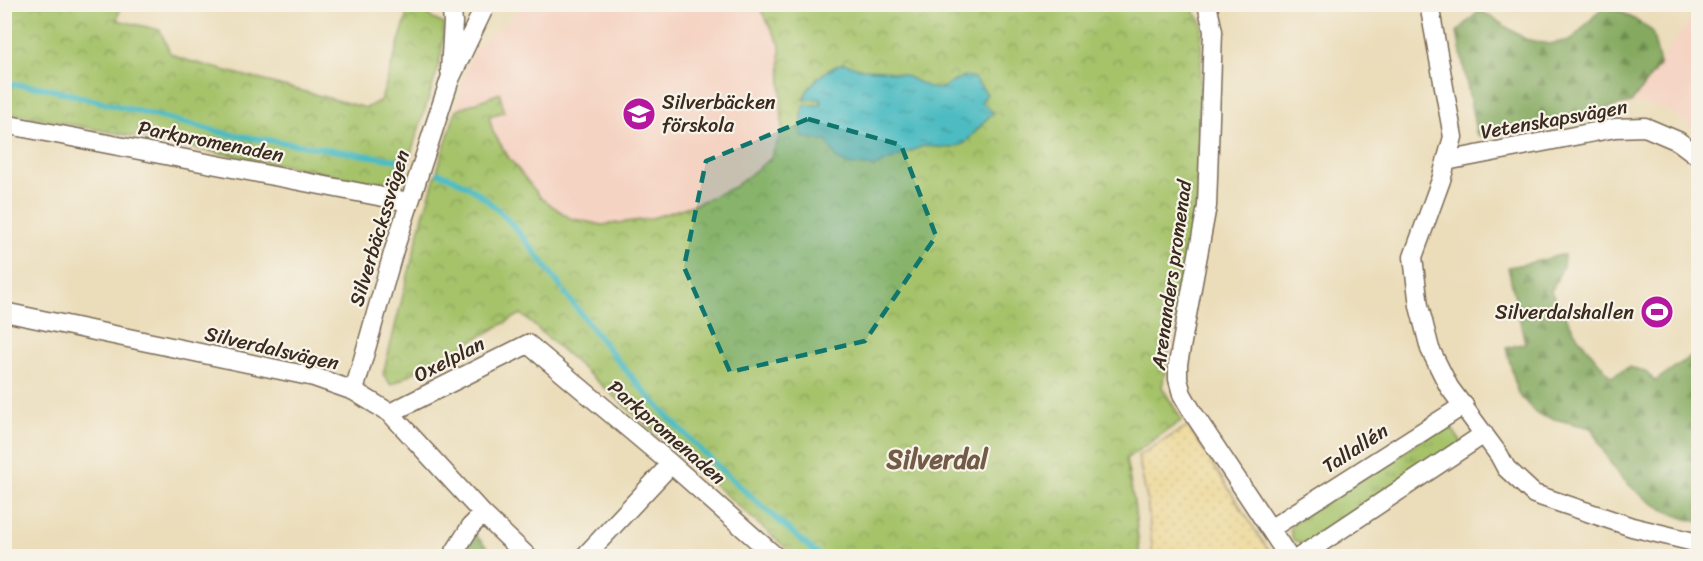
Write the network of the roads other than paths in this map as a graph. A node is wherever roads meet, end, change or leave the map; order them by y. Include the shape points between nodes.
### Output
1 (451, 4) edge
2 (460, 4) edge
3 (1207, 4) edge
4 (1429, 4) edge
5 (488, 6) edge
6 (450, 79) junction
7 (4, 124) edge
8 (1698, 156) edge
9 (1446, 161) junction
10 (409, 202) junction
11 (4, 312) edge
12 (528, 344) joint
13 (354, 391) junction
14 (1464, 405) junction
15 (390, 413) junction
16 (1484, 434) junction
17 (671, 464) junction
18 (483, 514) junction
19 (1270, 529) junction
20 (1698, 543) edge
21 (452, 556) edge
22 (527, 556) edge
23 (585, 556) edge
24 (775, 556) edge
25 (1288, 556) edge
26 (1301, 556) edge

1 - 6 street, Silverbäckssvägen
2 - 5 street via 473,9
3 - 19 street, Arenanders promenad via 1213,31 1207,207 1178,380 1193,414
4 - 9 street via 1453,137
5 - 6 street, Silverbäckssvägen
6 - 10 street, Silverbäckssvägen
7 - 10 street, Parkpromenaden
8 - 9 street, Vetenskapsvägen via 1678,141 1645,127 1635,127
9 - 14 street via 1413,257 1419,306 1430,349 1449,387
10 - 13 street, Silverbäckssvägen
11 - 13 street, Silverdalsvägen via 314,377
12 - 15 street, Oxelplan
12 - 17 street, Parkpromenaden
13 - 15 street, Silverdalsvägen
14 - 16 street
14 - 19 street, Tallallén
15 - 18 street, Silverdalsvägen
16 - 20 street via 1506,468 1534,494 1632,527
16 - 26 street
17 - 23 street
17 - 24 street, Parkpromenaden
18 - 21 street
18 - 22 street, Silverdalsvägen
19 - 25 street, Arenanders promenad

